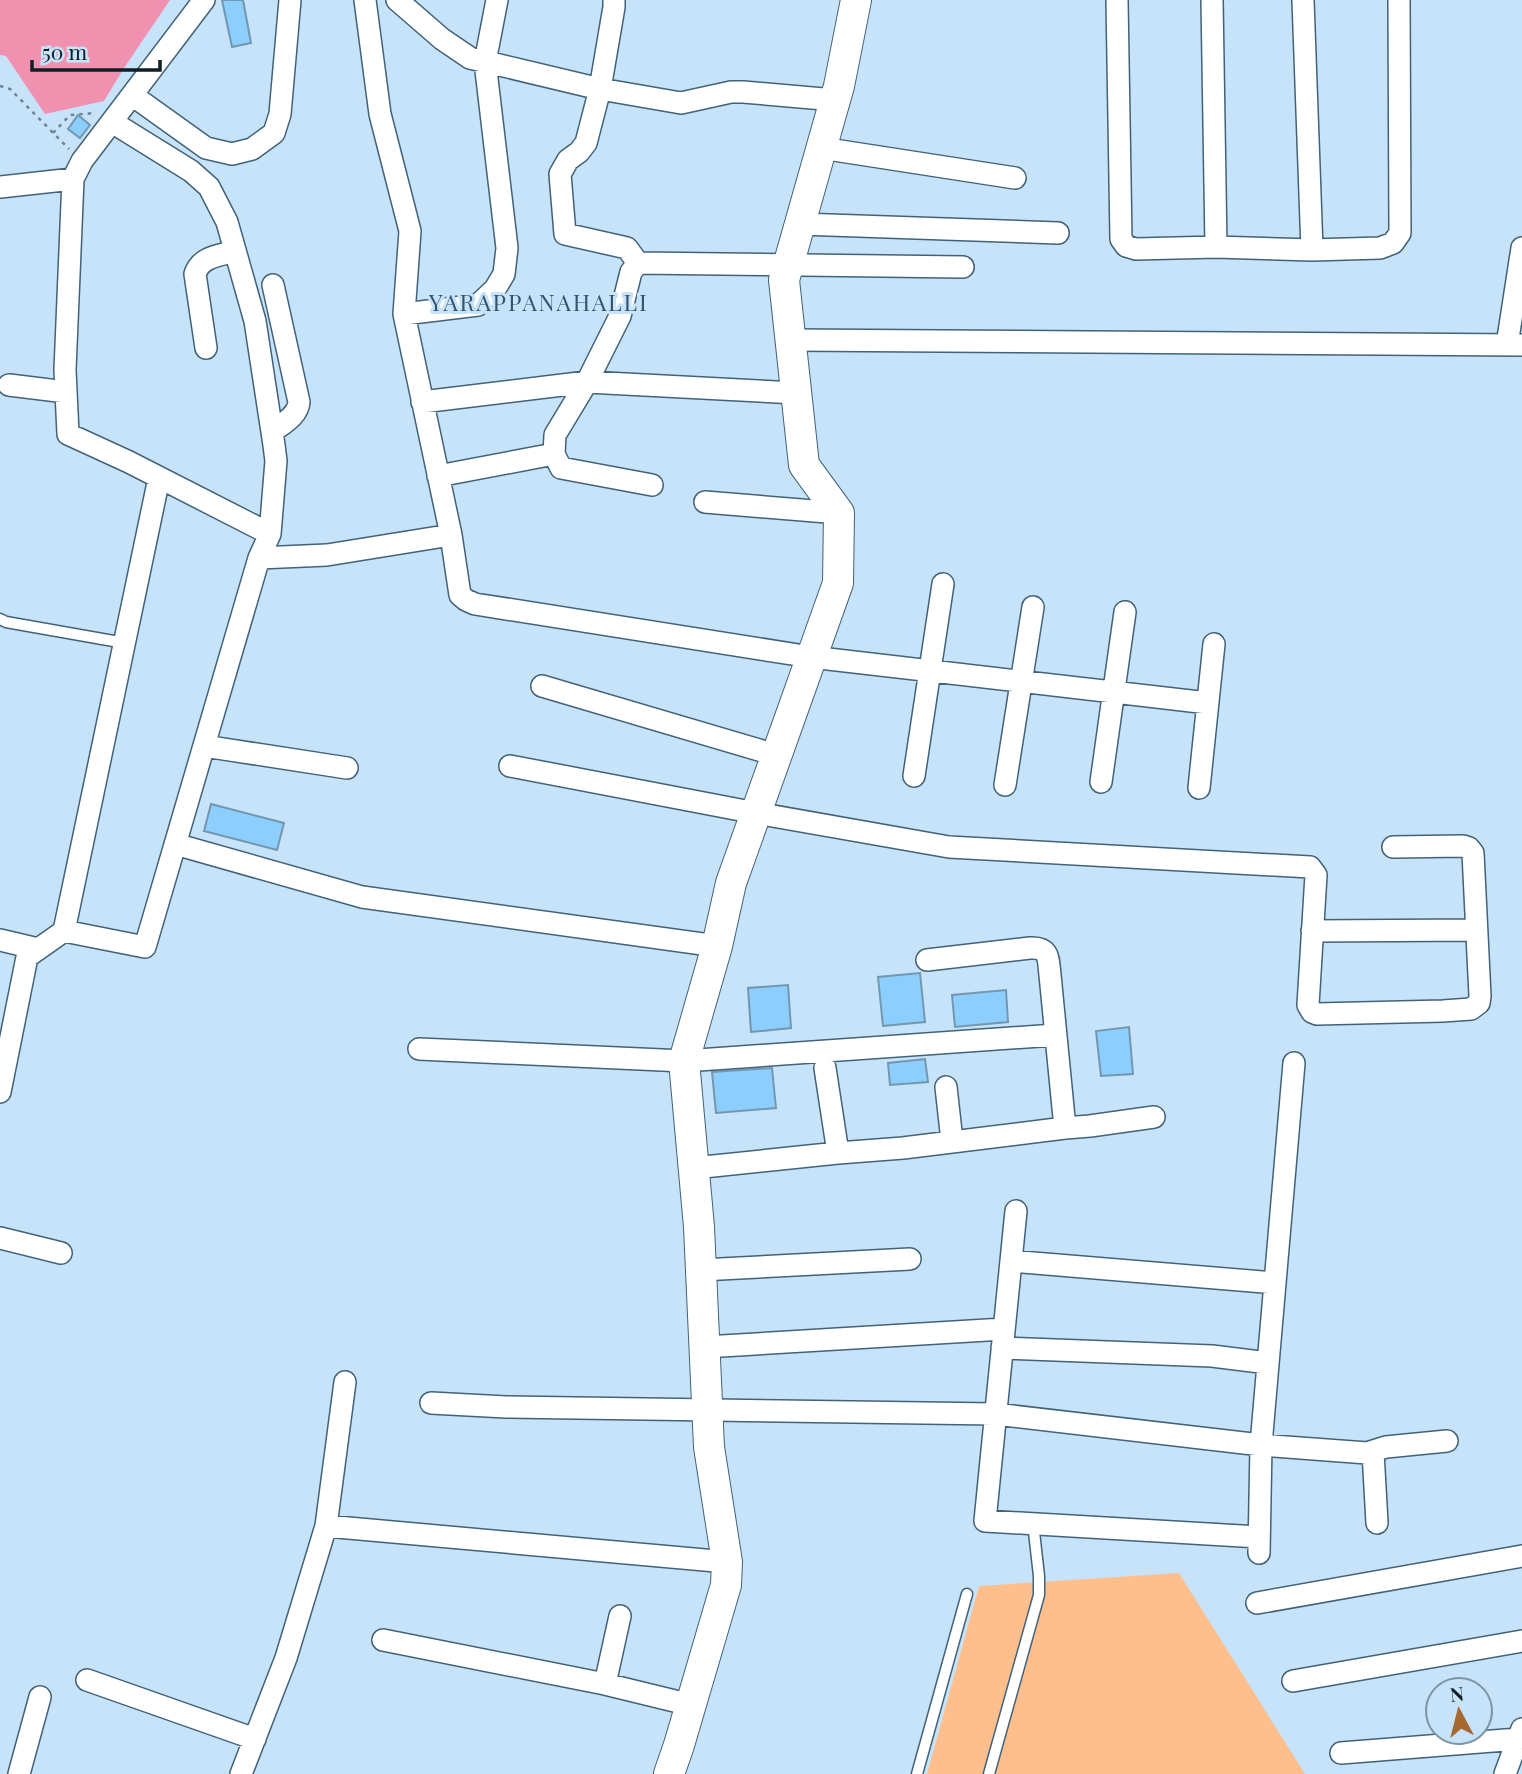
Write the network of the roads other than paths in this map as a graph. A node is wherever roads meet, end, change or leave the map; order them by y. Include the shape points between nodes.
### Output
1 (204, 0) edge
2 (290, 0) edge
3 (365, 0) edge
4 (397, 0) edge
5 (497, 0) edge
6 (614, 0) edge
7 (856, 0) edge
8 (1117, 0) edge
9 (1212, 0) edge
10 (1303, 0) edge
11 (1399, 0) edge
12 (485, 62) junction
13 (600, 89) junction
14 (132, 95) junction
15 (835, 100) junction
16 (112, 122) junction
17 (821, 148) junction
18 (77, 170) junction
19 (1015, 178) dead end
20 (0, 187) edge
21 (800, 223) junction
22 (1058, 233) dead end
23 (1216, 247) junction
24 (1522, 248) edge
25 (1312, 250) junction
26 (235, 251) junction
27 (638, 263) junction
28 (788, 265) junction
29 (963, 267) dead end
30 (273, 285) dead end
31 (404, 314) junction
32 (790, 340) junction
33 (1515, 345) edge
34 (206, 348) dead end
35 (587, 382) junction
36 (9, 385) dead end
37 (66, 392) junction
38 (796, 393) junction
39 (422, 402) junction
40 (272, 432) junction
41 (554, 454) junction
42 (438, 476) junction
43 (159, 478) junction
44 (652, 485) dead end
45 (705, 502) dead end
46 (839, 513) junction
47 (270, 534) junction
48 (451, 535) junction
49 (260, 558) junction
50 (943, 584) dead end
51 (1033, 607) dead end
52 (1125, 611) dead end
53 (0, 619) edge
54 (125, 643) junction
55 (1214, 644) dead end
56 (811, 657) junction
57 (930, 671) junction
58 (1021, 681) junction
59 (542, 686) dead end
60 (1113, 692) junction
61 (1208, 703) junction
62 (204, 746) junction
63 (776, 755) junction
64 (510, 766) dead end
65 (347, 768) dead end
66 (914, 776) dead end
67 (1101, 782) dead end
68 (1005, 785) dead end
69 (1199, 788) dead end
70 (756, 813) junction
71 (175, 844) junction
72 (1393, 847) dead end
73 (1476, 930) junction
74 (64, 931) junction
75 (1312, 931) junction
76 (0, 940) edge
77 (717, 946) junction
78 (38, 949) junction
79 (927, 960) dead end
80 (1055, 1035) junction
81 (419, 1049) dead end
82 (684, 1061) junction
83 (1294, 1063) dead end
84 (825, 1068) dead end
85 (946, 1087) dead end
86 (0, 1092) edge
87 (1154, 1117) dead end
88 (1065, 1128) junction
89 (952, 1141) junction
90 (838, 1153) junction
91 (694, 1168) junction
92 (1016, 1211) dead end
93 (0, 1238) edge
94 (61, 1253) dead end
95 (910, 1259) dead end
96 (1011, 1261) junction
97 (701, 1270) junction
98 (1275, 1283) junction
99 (1003, 1338) junction
100 (705, 1346) junction
101 (1268, 1363) junction
102 (345, 1382) dead end
103 (431, 1403) dead end
104 (708, 1410) junction
105 (995, 1414) junction
106 (1447, 1441) dead end
107 (1261, 1445) junction
108 (1373, 1452) junction
109 (1033, 1522) junction
110 (1377, 1523) dead end
111 (326, 1526) junction
112 (1522, 1556) edge
113 (727, 1562) junction
114 (967, 1594) dead end
115 (1257, 1603) dead end
116 (620, 1616) dead end
117 (383, 1640) dead end
118 (1522, 1641) edge
119 (87, 1680) dead end
120 (1293, 1681) dead end
121 (605, 1684) junction
122 (40, 1697) dead end
123 (691, 1705) junction
124 (1520, 1734) edge
125 (255, 1739) junction
126 (1341, 1753) dead end
127 (19, 1774) edge
128 (240, 1774) edge
129 (669, 1774) edge
130 (917, 1774) edge
131 (989, 1774) edge
132 (1505, 1774) edge

1 - 14 street
2 - 14 street via 281,114 274,133 252,149 232,154 206,148
3 - 31 street via 380,114 410,230
4 - 12 street via 442,39 470,58
5 - 12 street
6 - 13 street
7 - 15 street
8 - 23 street via 1121,239 1136,248
9 - 23 street
10 - 25 street
11 - 25 street via 1400,233 1393,243 1380,248
12 - 13 street
12 - 31 street via 507,248 504,274 478,305
13 - 15 street via 675,102 743,92
13 - 27 street via 586,143 560,174 565,234 627,248
14 - 16 street
15 - 17 street
16 - 18 street
16 - 26 street via 209,187 227,222
17 - 19 street
17 - 21 street
18 - 20 street
18 - 37 street
21 - 22 street
21 - 28 street
23 - 25 street
24 - 33 street
26 - 34 street via 207,259 195,274
26 - 40 street via 255,321
27 - 28 street
27 - 35 street via 631,272 620,316
28 - 29 street
28 - 32 street via 784,280
30 - 40 street via 299,408
31 - 39 street
32 - 33 street
32 - 38 street
35 - 38 street
35 - 39 street
35 - 41 street via 555,435
36 - 37 street
37 - 43 street via 68,434
38 - 46 street via 804,465
39 - 42 street
40 - 47 street via 276,461
41 - 42 street
41 - 44 street via 561,468
42 - 48 street
43 - 47 street
43 - 54 street
45 - 46 street
46 - 56 street via 838,583
47 - 49 street
48 - 49 street via 327,555
48 - 56 street via 460,595 475,604
49 - 62 street
50 - 57 street
51 - 58 street
52 - 60 street
53 - 54 lane
54 - 74 street
55 - 61 street
56 - 57 street
56 - 63 street
57 - 58 street
57 - 66 street
58 - 60 street
58 - 68 street
59 - 63 street
60 - 61 street
60 - 67 street
61 - 69 street
62 - 65 street
62 - 71 street
63 - 70 street
64 - 70 street
70 - 75 street via 949,847 1310,867 1316,875
70 - 77 street via 731,883
71 - 74 street via 145,947
71 - 77 street via 362,897
72 - 73 street via 1469,848 1473,853
73 - 75 street
73 - 75 street via 1480,996 1471,1009 1317,1014 1308,1005
74 - 78 street
76 - 78 street
77 - 82 street
78 - 86 street via 27,957
79 - 80 street via 1039,947 1047,954
80 - 82 street
80 - 88 street
81 - 82 street
82 - 91 street
83 - 98 street
84 - 90 street
85 - 89 street
87 - 88 street
88 - 89 street
89 - 90 street
90 - 91 street
91 - 97 street
92 - 96 street
93 - 94 street
95 - 97 street
96 - 98 street
96 - 99 street
97 - 100 street
98 - 101 street
99 - 100 street
99 - 101 street
99 - 105 street
100 - 104 street
101 - 107 street
102 - 111 street
103 - 104 street
104 - 105 street
104 - 113 street via 709,1447
105 - 107 street
105 - 109 street via 985,1521
106 - 108 street
107 - 108 street
107 - 109 street via 1259,1545
108 - 110 street
109 - 131 lane via 1040,1595
111 - 113 street
111 - 125 street via 286,1658
112 - 115 street
113 - 123 street via 726,1585
114 - 130 lane
116 - 121 street
117 - 121 street
118 - 120 street
119 - 125 street
121 - 123 street
122 - 127 street
123 - 129 street
124 - 126 street
124 - 132 street
125 - 128 street

